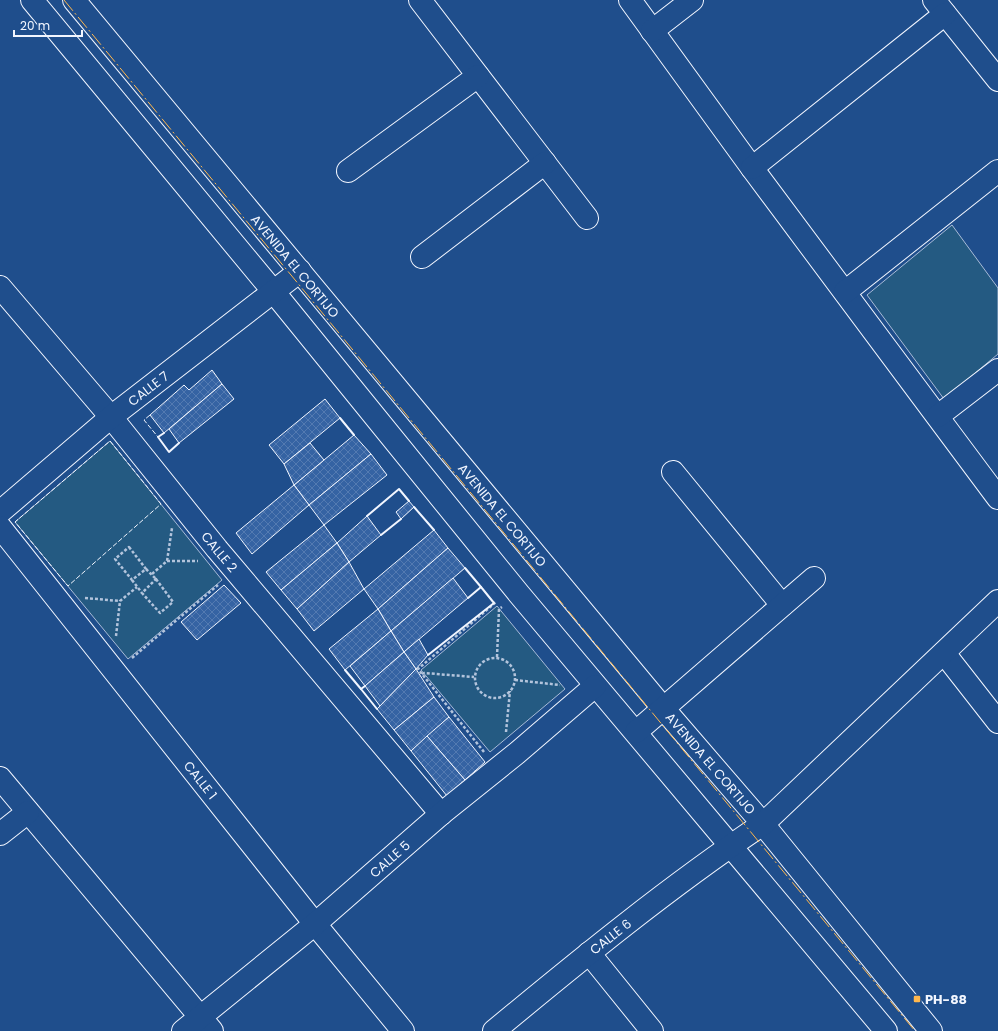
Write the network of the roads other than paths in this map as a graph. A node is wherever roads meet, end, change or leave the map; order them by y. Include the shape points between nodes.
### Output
1 (32, 0) edge
2 (74, 0) edge
3 (420, 0) edge
4 (630, 0) edge
5 (692, 0) edge
6 (940, 7) edge
7 (652, 31) junction
8 (478, 76) junction
9 (998, 80) edge
10 (545, 163) junction
11 (752, 168) junction
12 (348, 171) dead end
13 (998, 171) edge
14 (587, 218) dead end
15 (422, 257) dead end
16 (300, 271) junction
17 (0, 287) edge
18 (273, 291) junction
19 (845, 292) junction
20 (998, 370) edge
21 (111, 416) junction
22 (938, 416) junction
23 (673, 472) dead end
24 (998, 498) edge
25 (0, 512) edge
26 (0, 527) edge
27 (814, 578) dead end
28 (998, 601) edge
29 (782, 605) junction
30 (944, 653) junction
31 (589, 678) junction
32 (663, 708) junction
33 (998, 722) edge
34 (636, 732) junction
35 (0, 778) edge
36 (28, 812) junction
37 (441, 814) junction
38 (763, 824) junction
39 (0, 834) edge
40 (730, 846) junction
41 (315, 924) junction
42 (589, 953) junction
43 (206, 1024) edge
44 (183, 1031) edge
45 (403, 1031) edge
46 (494, 1031) edge
47 (652, 1031) edge
48 (886, 1031) edge
49 (931, 1031) edge

1 - 18 street
2 - 16 street, AVENIDA EL CORTIJO
3 - 8 street
4 - 7 street
5 - 7 street
6 - 9 street
6 - 11 street
7 - 11 street
8 - 10 street
8 - 12 street
10 - 14 street
10 - 15 street
11 - 19 street
13 - 19 street
16 - 18 street, CALLE 7
16 - 32 street, AVENIDA EL CORTIJO
17 - 21 street, CALLE 2
18 - 21 street, CALLE 7
18 - 31 street
19 - 22 street
20 - 22 street
21 - 25 street, CALLE 7
21 - 37 street, CALLE 2 via 235,571
22 - 24 street
23 - 29 street
26 - 41 street, CALLE 1
27 - 29 street
28 - 30 street, CALLE 6
29 - 32 street
30 - 33 street
30 - 38 street, CALLE 6
31 - 34 street
31 - 37 street, CALLE 5 via 517,753
32 - 34 street
32 - 38 street, AVENIDA EL CORTIJO
34 - 40 street
35 - 36 street
36 - 39 street
36 - 43 street
37 - 41 street, CALLE 5
38 - 40 street, CALLE 6
38 - 49 street, AVENIDA EL CORTIJO
40 - 42 street, CALLE 6
40 - 48 street
41 - 43 street, CALLE 5
41 - 45 street, CALLE 1
42 - 46 street, CALLE 6
42 - 47 street
43 - 44 street, CALLE 5

